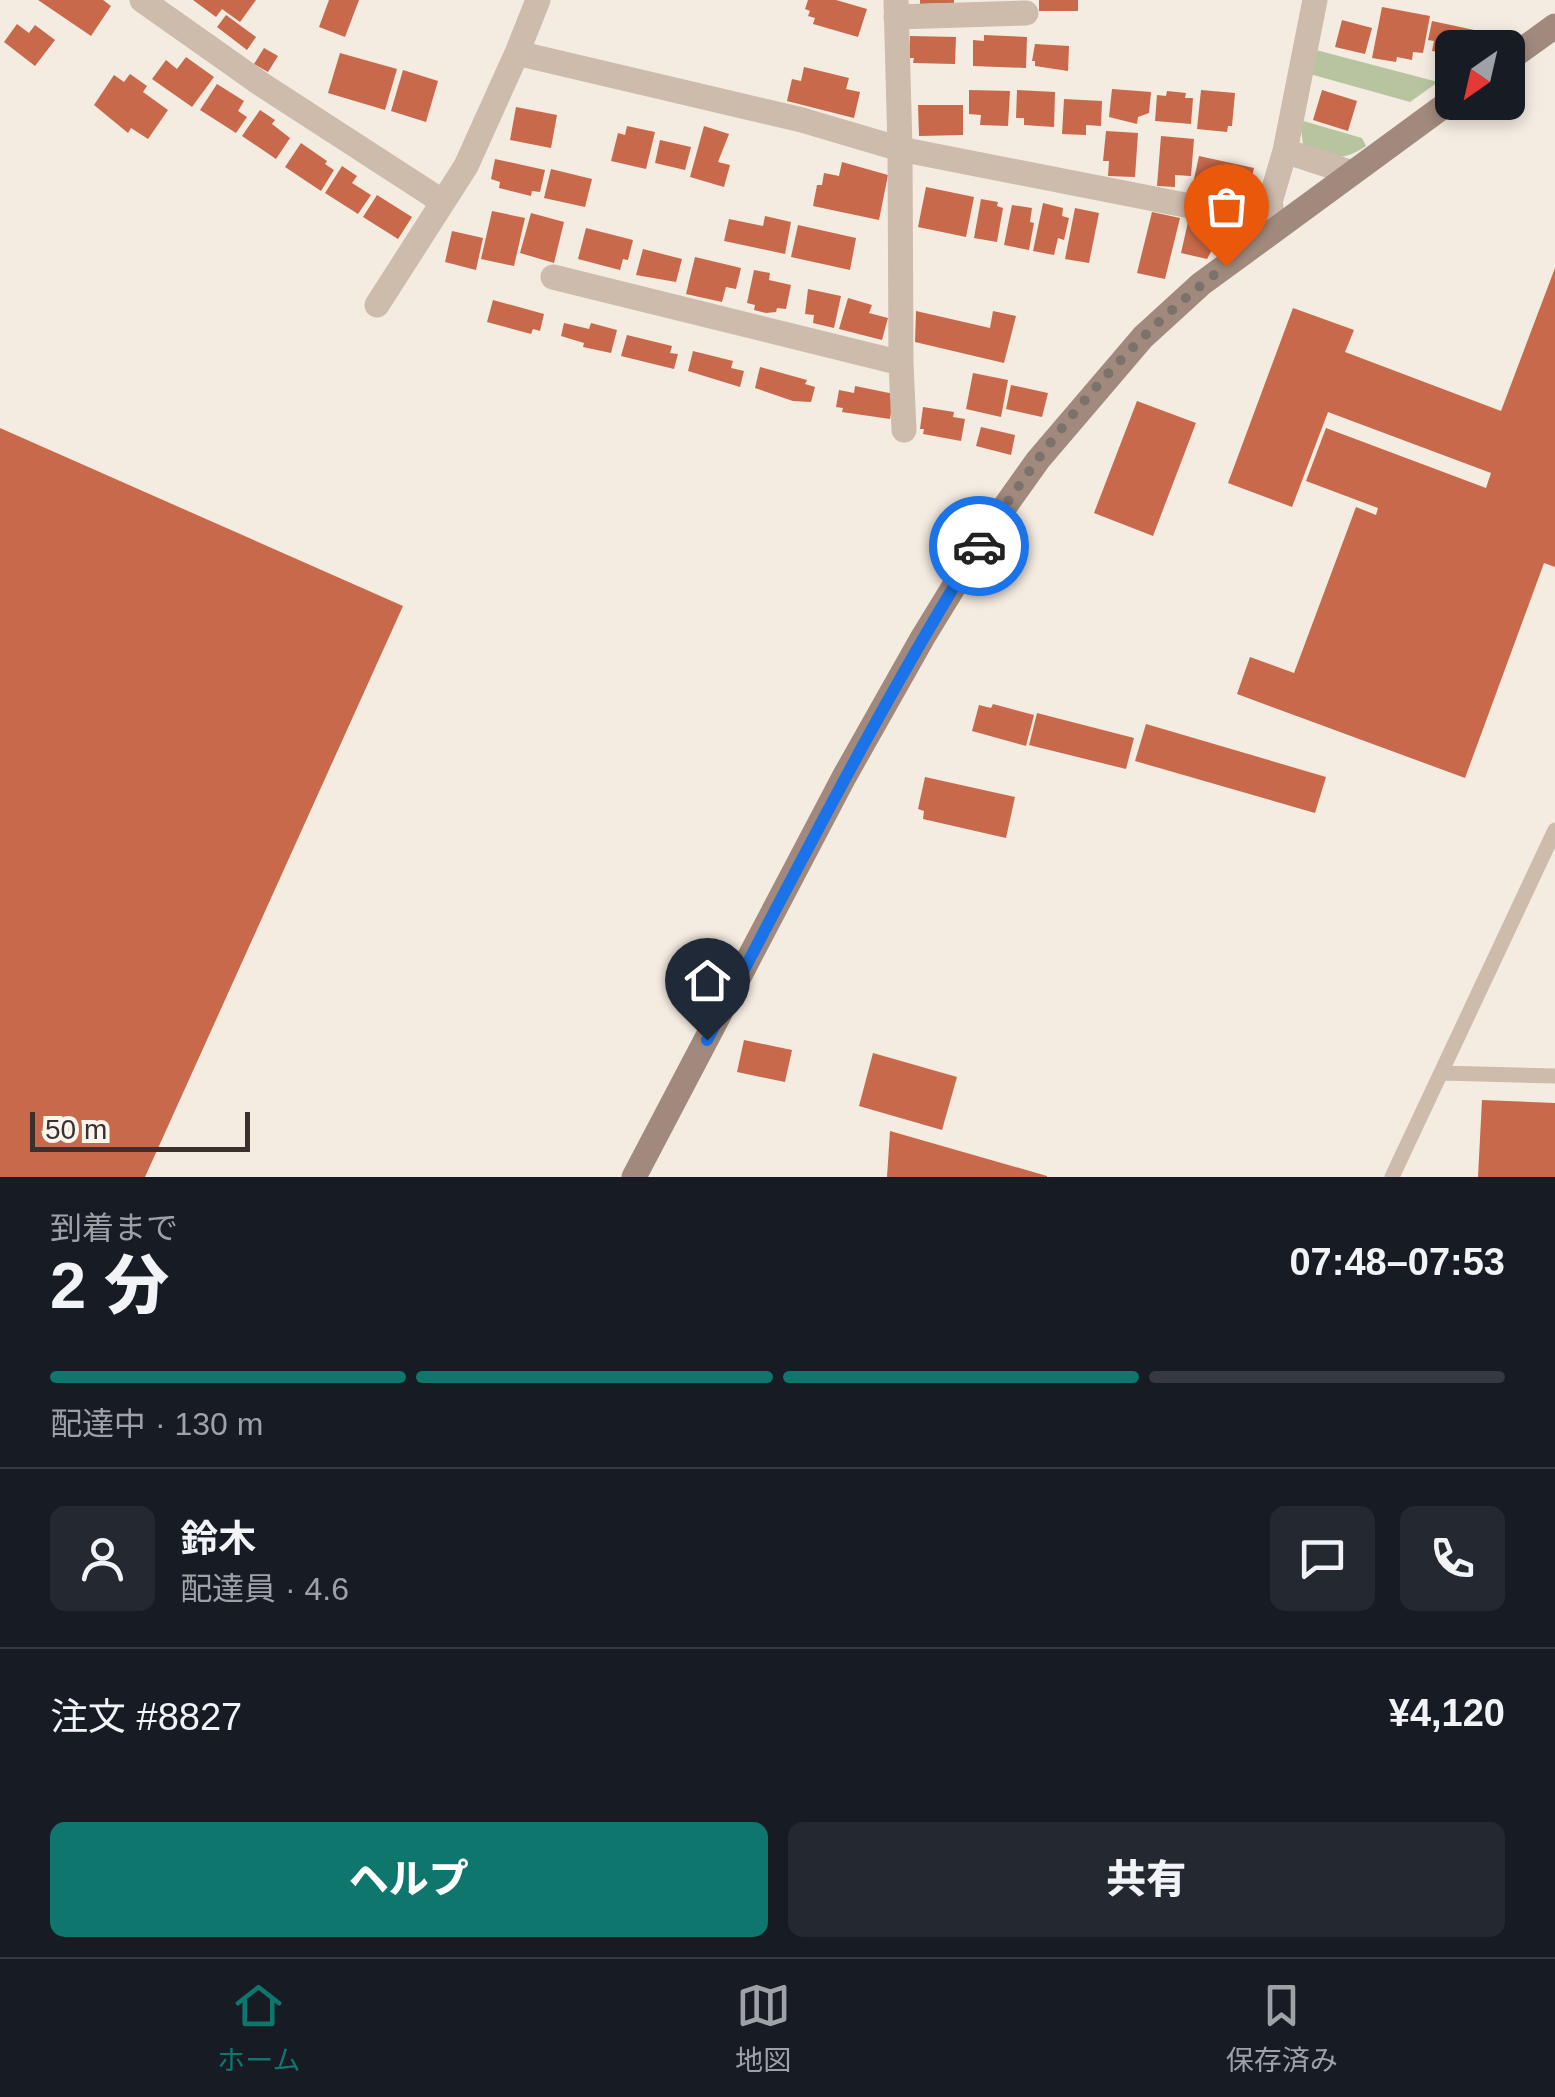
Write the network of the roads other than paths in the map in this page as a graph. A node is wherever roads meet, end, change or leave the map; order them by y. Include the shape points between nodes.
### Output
1 (142, 0) edge
2 (538, 0) edge
3 (1315, 0) edge
4 (896, 8) edge
5 (1026, 13) dead end
6 (1555, 26) edge
7 (1525, 48) edge
8 (517, 53) junction
9 (1435, 112) edge
10 (900, 149) junction
11 (1284, 151) junction
12 (1352, 173) junction
13 (444, 202) junction
14 (1276, 229) junction
15 (553, 277) dead end
16 (377, 305) dead end
17 (901, 363) junction
18 (904, 430) dead end
19 (1555, 830) edge
20 (1442, 1073) junction
21 (1555, 1076) edge
22 (634, 1177) edge
23 (1392, 1177) edge

1 - 13 street
2 - 8 street
3 - 11 street
4 - 5 street
4 - 10 street
6 - 7 street
8 - 10 street
8 - 13 street
9 - 12 street
10 - 14 street via 1251,218
10 - 17 street
11 - 12 street
11 - 14 street via 1270,202
12 - 14 street
13 - 16 street
14 - 22 street via 1143,337 991,526 844,777
15 - 17 street
17 - 18 street
19 - 20 lane
20 - 21 lane
20 - 23 lane

